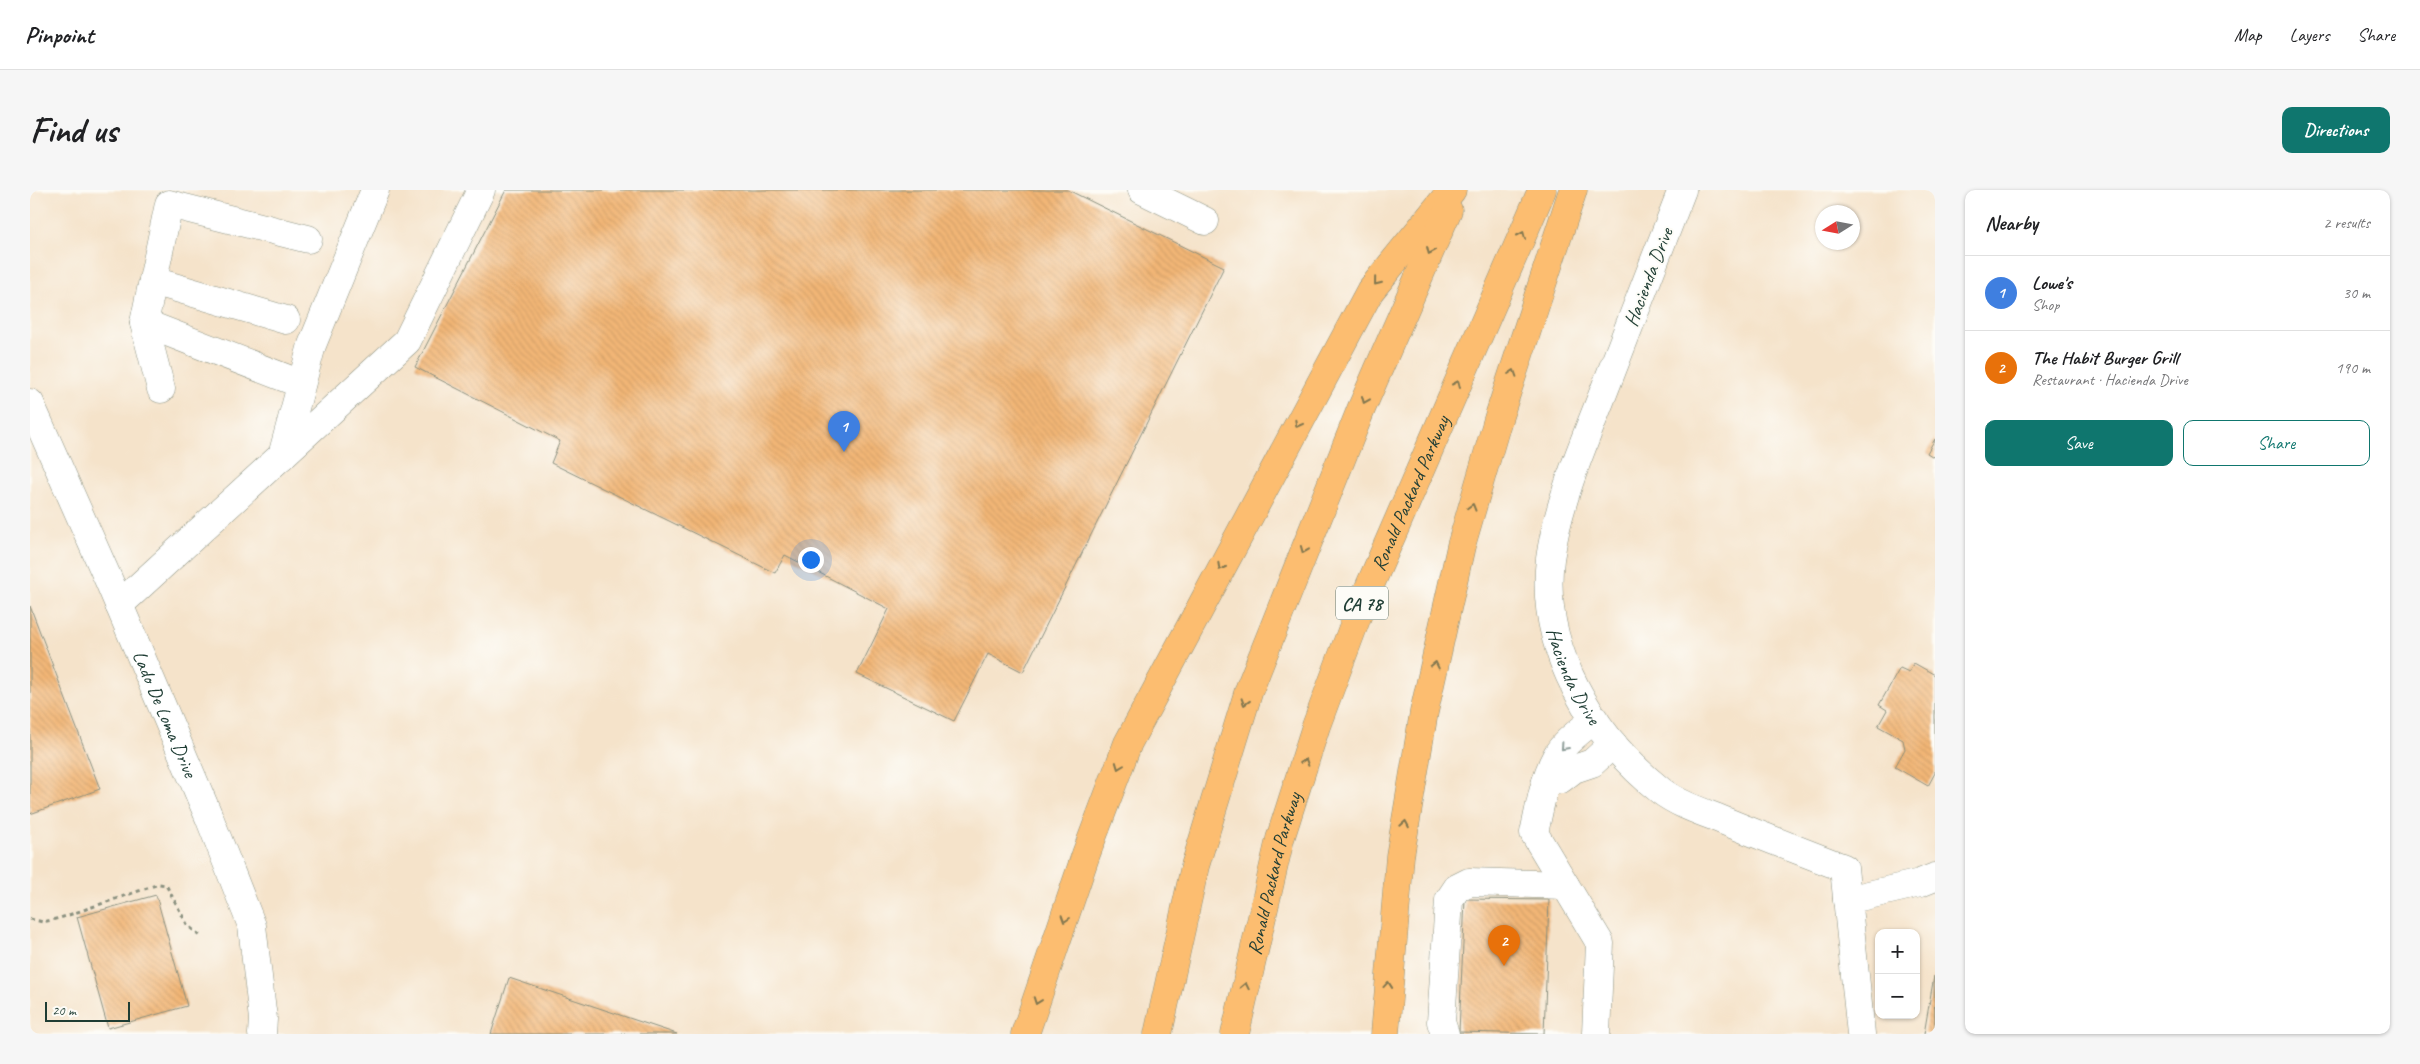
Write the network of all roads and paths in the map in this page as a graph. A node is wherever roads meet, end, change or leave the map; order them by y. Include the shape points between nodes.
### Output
1 (375, 190) edge
2 (481, 190) edge
3 (1142, 190) edge
4 (1452, 190) edge
5 (1456, 190) edge
6 (1542, 190) edge
7 (1573, 190) edge
8 (1682, 190) edge
9 (1205, 221) dead end
10 (308, 240) dead end
11 (153, 281) junction
12 (286, 320) dead end
13 (144, 323) junction
14 (301, 384) junction
15 (161, 389) dead end
16 (30, 403) edge
17 (282, 456) junction
18 (119, 605) junction
19 (1593, 720) junction
20 (1613, 744) junction
21 (1546, 782) junction
22 (1928, 880) edge
23 (1565, 885) junction
24 (1847, 900) junction
25 (30, 918) edge
26 (202, 937) dead end
27 (262, 1034) edge
28 (1025, 1034) edge
29 (1158, 1034) edge
30 (1235, 1034) edge
31 (1385, 1034) edge
32 (1445, 1034) edge
33 (1596, 1034) edge
34 (1861, 1034) edge

1 - 14 street via 312,345
2 - 17 street via 406,341
3 - 9 street
4 -> 28 highway via 1370,291 1128,743 1086,854
5 -> 29 highway via 1362,407 1249,690 1195,866
30 -> 6 highway, Ronald Packard Parkway / CA 78 via 1280,839 1316,726 1361,606
31 -> 7 highway via 1400,856 1424,712 1459,555 1498,419
8 - 19 street, Hacienda Drive via 1586,438 1559,517 1550,561 1552,620 1566,668
10 - 11 street via 169,204
11 - 12 street
11 - 13 street
13 - 14 street
13 - 15 street
14 - 17 street
16 - 18 street, Lado De Loma Drive
17 - 18 street
18 - 27 street, Lado De Loma Drive via 252,926
19 - 20 street, Hacienda Drive
19 -> 21 street via 1557,754
20 - 21 street via 1592,763 1574,769 1560,779
20 - 24 street, Hacienda Drive via 1662,792 1680,802 1844,868
21 - 23 street via 1534,833
22 - 24 street
23 - 32 street via 1469,882 1457,888 1449,900 1441,1022
23 - 33 street via 1600,943
24 - 34 street, Hacienda Drive
25 - 26 path via 43,922 60,918 160,884 166,885 188,926

